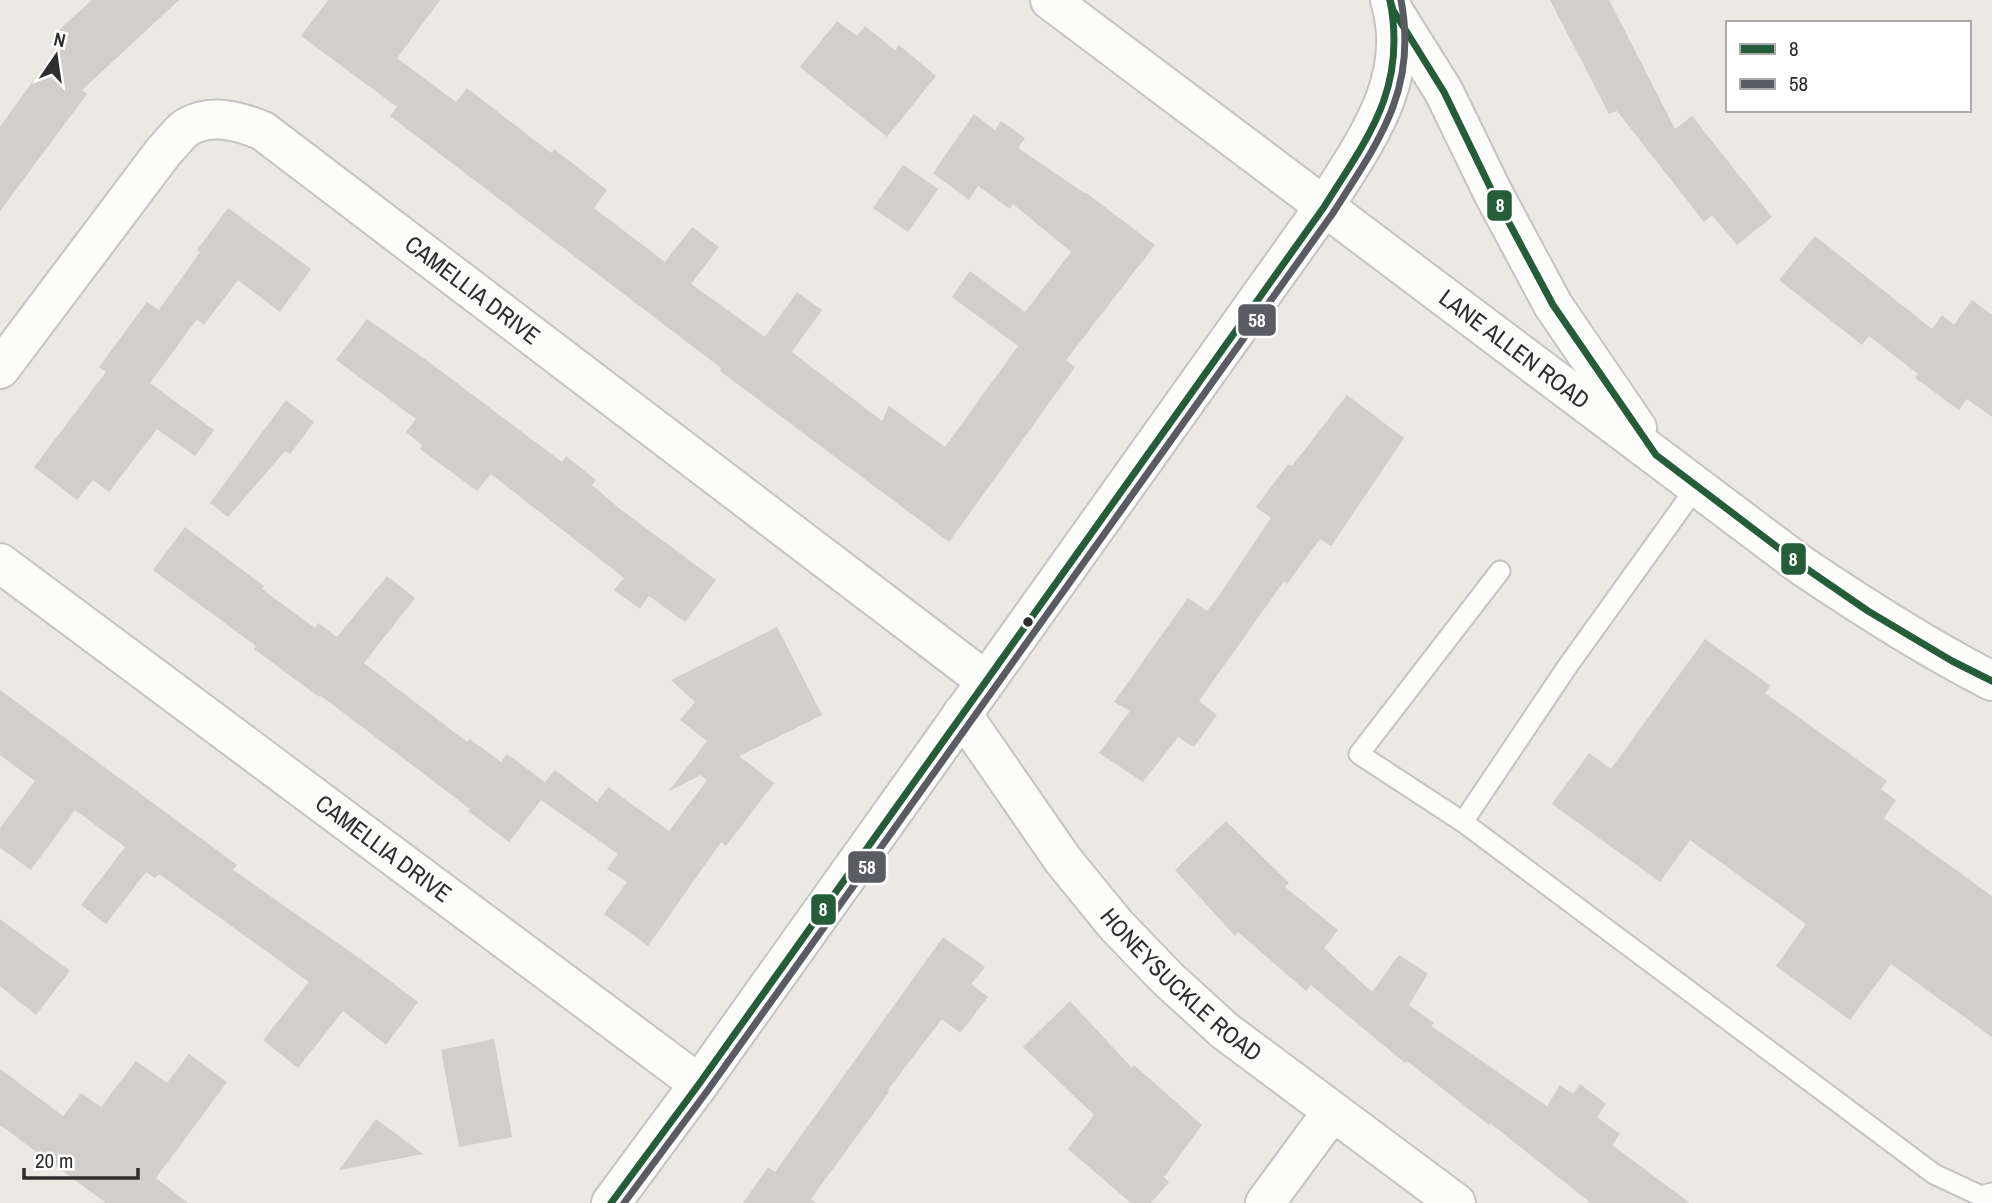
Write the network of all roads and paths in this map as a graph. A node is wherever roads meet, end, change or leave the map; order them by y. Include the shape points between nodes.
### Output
1 (1050, 0) edge
2 (1391, 5) edge
3 (1324, 207) junction
4 (0, 369) edge
5 (1656, 455) junction
6 (1697, 486) junction
7 (0, 563) edge
8 (1500, 571) dead end
9 (986, 681) junction
10 (1992, 681) edge
11 (962, 714) junction
12 (1463, 822) junction
13 (699, 1084) junction
14 (1332, 1112) junction
15 (1992, 1193) edge
16 (611, 1203) edge
17 (1265, 1203) edge
18 (1457, 1203) edge

1 - 3 street, LANE ALLEN ROAD
2 - 3 street via 1398,41 1383,107
2 - 5 street via 1444,92 1553,305
3 - 5 street, LANE ALLEN ROAD
3 - 9 street
4 - 9 street, CAMELLIA DRIVE via 185,128 219,119 244,123 262,131
5 - 6 street, LANE ALLEN ROAD
6 - 10 street, LANE ALLEN ROAD via 1868,611
6 - 12 lane
7 - 13 street, CAMELLIA DRIVE
8 - 12 lane via 1359,754
9 - 11 street
11 - 13 street
11 - 14 street, HONEYSUCKLE ROAD via 1033,819 1115,925 1225,1031
12 - 15 lane via 1934,1174 1981,1196
13 - 16 street
14 - 17 street
14 - 18 street, HONEYSUCKLE ROAD

